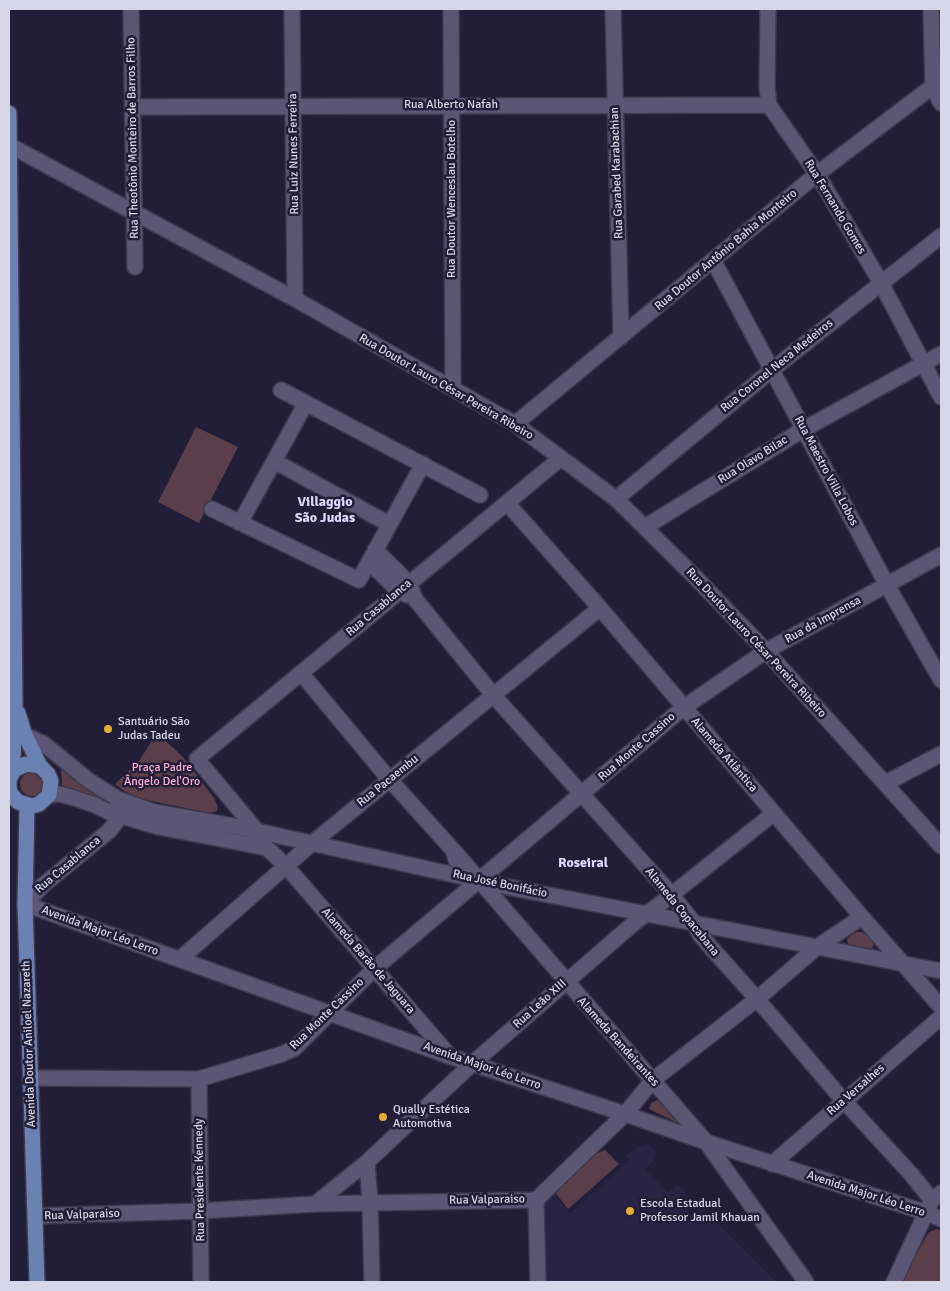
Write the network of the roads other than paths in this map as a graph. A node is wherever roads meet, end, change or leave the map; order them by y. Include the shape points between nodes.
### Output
1 (131, 9) edge
2 (292, 9) edge
3 (451, 9) edge
4 (613, 9) edge
5 (768, 9) edge
6 (931, 9) edge
7 (937, 84) edge
8 (941, 103) edge
9 (452, 105) junction
10 (615, 105) junction
11 (769, 105) junction
12 (293, 106) junction
13 (133, 107) junction
14 (9, 113) edge
15 (9, 145) edge
16 (817, 174) junction
17 (134, 212) junction
18 (941, 236) edge
19 (713, 260) junction
20 (135, 267) dead end
21 (881, 283) junction
22 (295, 299) junction
23 (621, 337) junction
24 (941, 354) edge
25 (923, 363) junction
26 (773, 369) junction
27 (281, 390) dead end
28 (453, 390) junction
29 (941, 397) edge
30 (306, 403) junction
31 (516, 424) junction
32 (804, 429) junction
33 (562, 458) junction
34 (274, 461) junction
35 (422, 464) junction
36 (480, 495) dead end
37 (616, 499) junction
38 (506, 503) junction
39 (212, 509) dead end
40 (240, 523) junction
41 (389, 524) junction
42 (645, 527) junction
43 (941, 555) edge
44 (372, 556) junction
45 (887, 585) junction
46 (404, 587) junction
47 (600, 608) junction
48 (766, 651) junction
49 (301, 673) junction
50 (941, 680) edge
51 (494, 696) junction
52 (15, 705) junction
53 (683, 708) junction
54 (25, 735) junction
55 (941, 754) edge
56 (70, 766) junction
57 (42, 767) junction
58 (14, 770) junction
59 (389, 779) junction
60 (886, 783) junction
61 (9, 786) edge
62 (49, 795) junction
63 (581, 795) junction
64 (118, 799) junction
65 (230, 799) junction
66 (27, 806) junction
67 (774, 813) junction
68 (118, 815) junction
69 (207, 821) junction
70 (258, 832) junction
71 (311, 844) junction
72 (941, 846) edge
73 (452, 850) junction
74 (286, 866) junction
75 (457, 876) junction
76 (480, 880) junction
77 (671, 894) junction
78 (25, 904) junction
79 (452, 904) junction
80 (645, 913) junction
81 (862, 917) junction
82 (694, 923) junction
83 (817, 947) junction
84 (180, 959) junction
85 (905, 965) junction
86 (375, 968) junction
87 (941, 971) edge
88 (565, 982) junction
89 (757, 999) junction
90 (941, 1007) edge
91 (329, 1013) junction
92 (941, 1017) edge
93 (449, 1056) junction
94 (473, 1063) junction
95 (30, 1078) junction
96 (199, 1079) junction
97 (653, 1080) junction
98 (843, 1100) junction
99 (625, 1114) junction
100 (706, 1142) junction
101 (367, 1162) junction
102 (772, 1164) junction
103 (536, 1200) junction
104 (370, 1202) junction
105 (933, 1202) edge
106 (315, 1204) junction
107 (200, 1211) junction
108 (36, 1216) junction
109 (941, 1220) edge
110 (37, 1282) edge
111 (201, 1282) edge
112 (372, 1282) edge
113 (538, 1282) edge
114 (806, 1282) edge
115 (894, 1282) edge

1 - 13 street, Rua Theotônio Monteiro de Barros Filho
2 - 12 street, Rua Luiz Nunes Ferreira
3 - 9 street, Rua Doutor Wenceslau Botelho
4 - 10 street, Rua Garabed Karabachian
5 - 11 street
6 - 7 street
7 - 8 street
7 - 16 street, Rua Doutor Antônio Bahia Monteiro
9 - 10 street, Rua Alberto Nafah
9 - 12 street, Rua Alberto Nafah
9 - 28 street, Rua Doutor Wenceslau Botelho
10 - 11 street, Rua Alberto Nafah
10 - 23 street, Rua Garabed Karabachian
11 - 16 street, Rua Fernando Gomes
12 - 13 street, Rua Alberto Nafah
12 - 22 street, Rua Luiz Nunes Ferreira
13 - 17 street, Rua Theotônio Monteiro de Barros Filho
14 - 15 main road
15 - 17 street, Rua Doutor Lauro César Pereira Ribeiro
15 - 52 main road
16 - 19 street, Rua Doutor Antônio Bahia Monteiro
16 - 21 street, Rua Fernando Gomes
17 - 20 street, Rua Theotônio Monteiro de Barros Filho
17 - 22 street, Rua Doutor Lauro César Pereira Ribeiro
18 - 21 street, Rua Coronel Neca Medeiros
19 - 23 street, Rua Doutor Antônio Bahia Monteiro
19 - 26 street, Rua Maestro Villa Lobos
21 - 25 street, Rua Fernando Gomes
21 - 26 street, Rua Coronel Neca Medeiros
22 - 28 street, Rua Doutor Lauro César Pereira Ribeiro
23 - 31 street, Rua Doutor Antônio Bahia Monteiro
24 - 25 street, Rua Olavo Bilac
25 - 29 street, Rua Fernando Gomes
25 - 32 street, Rua Olavo Bilac
26 - 32 street, Rua Maestro Villa Lobos
26 - 37 street, Rua Coronel Neca Medeiros
27 - 30 street
28 - 31 street, Rua Doutor Lauro César Pereira Ribeiro
30 - 34 street
30 - 35 street
31 - 33 street, Rua Doutor Lauro César Pereira Ribeiro
32 - 42 street, Rua Olavo Bilac
32 - 45 street, Rua Maestro Villa Lobos
33 - 37 street, Rua Doutor Lauro César Pereira Ribeiro
33 - 38 street, Rua Casablanca
34 - 40 street
34 - 41 street
35 - 36 street
35 - 41 street
37 - 42 street, Rua Doutor Lauro César Pereira Ribeiro
38 - 46 street, Rua Casablanca
38 - 47 street, Alameda Atlântica
39 - 40 street
40 - 44 street via 359,580
41 - 44 street
42 - 48 street, Rua Doutor Lauro César Pereira Ribeiro
43 - 45 street, Rua da Imprensa
44 - 46 street
45 - 48 street, Rua da Imprensa
45 - 50 street, Rua Maestro Villa Lobos
46 - 49 street, Rua Casablanca
46 - 51 street, Alameda Copacabana
47 - 51 street, Rua Pacaembu
47 - 53 street, Alameda Atlântica
48 - 53 street, Rua da Imprensa
48 - 60 street, Rua Doutor Lauro César Pereira Ribeiro
49 - 59 street, Alameda Bandeirantes
49 - 65 street, Rua Casablanca via 196,759
51 - 59 street, Rua Pacaembu
51 - 63 street, Alameda Copacabana
52 - 54 main road
52 - 58 main road
53 - 63 street, Rua Monte Cassino
53 - 67 street, Alameda Atlântica
54 - 56 street, Rua José Bonifácio via 44,744
54 - 57 main road
55 - 60 street
56 - 57 street via 55,764
56 - 64 street, Rua José Bonifácio
57 - 58 main road via 26,764
57 - 62 main road via 51,781
58 - 61 main road
59 - 71 street, Rua Pacaembu
59 - 73 street, Alameda Bandeirantes
60 - 72 street, Rua Doutor Lauro César Pereira Ribeiro
61 - 66 main road via 14,799
62 - 66 main road via 39,804
62 - 68 street via 71,797
63 - 76 street, Rua Monte Cassino
63 - 77 street, Alameda Copacabana
64 - 68 street
64 - 69 street, Rua José Bonifácio via 155,812
65 - 69 street via 228,812
65 - 70 street
66 - 78 main road, Avenida Doutor Aniloel Nazareth
67 - 77 street, Rua Leão XIII
67 - 81 street, Alameda Atlântica
68 - 74 street via 159,827 267,848
68 - 78 street, Rua Casablanca via 109,831
69 - 70 street, Rua José Bonifácio
70 - 71 street, Rua José Bonifácio
71 - 74 street, Rua Pacaembu
71 - 75 street, Rua José Bonifácio
73 - 75 street
73 - 76 street, Alameda Bandeirantes
74 - 84 street, Rua Pacaembu
74 - 86 street, Alameda Barão de Jaguara
75 - 76 street, Rua José Bonifácio
75 - 79 street
76 - 79 street, Rua Monte Cassino
76 - 80 street, Rua José Bonifácio
76 - 88 street, Alameda Bandeirantes
77 - 80 street, Rua Leão XIII
77 - 82 street, Alameda Copacabana
78 - 84 street, Avenida Major Léo Lerro
78 - 95 main road, Avenida Doutor Aniloel Nazareth
79 - 86 street, Rua Monte Cassino
80 - 82 street, Rua José Bonifácio
80 - 88 street, Rua Leão XIII
81 - 83 street, Rua Valparaiso
81 - 85 street, Alameda Atlântica
82 - 83 street, Rua José Bonifácio
82 - 89 street, Alameda Copacabana via 703,939
83 - 85 street, Rua José Bonifácio
83 - 89 street, Rua Valparaiso
84 - 91 street, Avenida Major Léo Lerro
85 - 87 street, Rua José Bonifácio
85 - 90 street, Alameda Atlântica
86 - 91 street, Rua Monte Cassino
86 - 93 street, Alameda Barão de Jaguara
88 - 94 street, Rua Leão XIII
88 - 97 street, Alameda Bandeirantes
89 - 97 street, Rua Valparaiso
89 - 98 street, Alameda Copacabana
91 - 93 street, Avenida Major Léo Lerro
91 - 96 street, Rua Monte Cassino via 295,1048
92 - 98 street, Rua Versalhes
93 - 94 street, Avenida Major Léo Lerro
94 - 99 street, Avenida Major Léo Lerro
94 - 101 street, Rua Leão XIII
95 - 96 street, Rua Monte Cassino
95 - 108 main road, Avenida Doutor Aniloel Nazareth
96 - 107 street, Rua Presidente Kennedy
97 - 99 street, Rua Valparaiso
97 - 100 street, Alameda Bandeirantes
98 - 102 street, Rua Versalhes
98 - 105 street, Alameda Copacabana
99 - 100 street, Avenida Major Léo Lerro
99 - 103 street, Rua Valparaiso
100 - 102 street, Avenida Major Léo Lerro
100 - 114 street, Alameda Bandeirantes
101 - 104 street
101 - 106 street, Rua Leão XIII
102 - 105 street, Avenida Major Léo Lerro
103 - 104 street, Rua Valparaiso
103 - 113 street
104 - 106 street, Rua Valparaiso
104 - 112 street
105 - 109 street, Avenida Major Léo Lerro
105 - 115 street
106 - 107 street, Rua Valparaiso
107 - 108 street, Rua Valparaiso
107 - 111 street, Rua Presidente Kennedy
108 - 110 main road, Avenida Doutor Aniloel Nazareth

